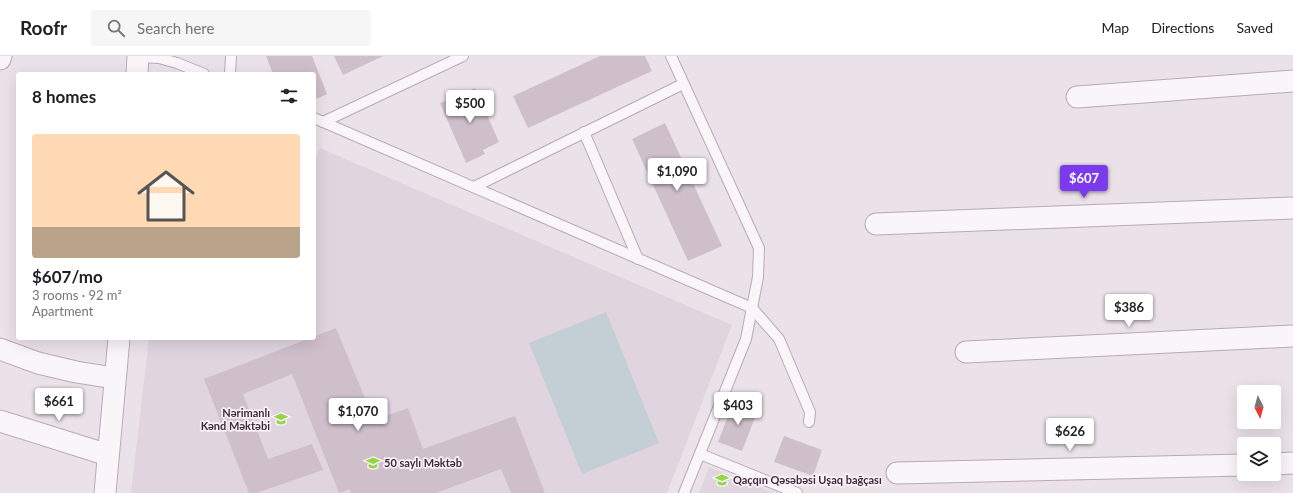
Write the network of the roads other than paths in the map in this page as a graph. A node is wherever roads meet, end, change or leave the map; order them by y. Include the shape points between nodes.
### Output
1 (1, 56) edge
2 (231, 56) edge
3 (463, 56) edge
4 (671, 56) edge
5 (0, 59) edge
6 (137, 62) edge
7 (199, 72) edge
8 (230, 72) edge
9 (1293, 81) edge
10 (683, 84) junction
11 (1077, 97) dead end
12 (318, 120) edge
13 (584, 132) junction
14 (474, 187) junction
15 (1293, 208) edge
16 (876, 224) dead end
17 (638, 258) junction
18 (752, 308) junction
19 (1293, 336) edge
20 (119, 340) edge
21 (0, 350) edge
22 (966, 352) dead end
23 (114, 378) junction
24 (0, 421) edge
25 (809, 422) dead end
26 (108, 454) junction
27 (700, 454) junction
28 (1293, 463) edge
29 (1237, 464) edge
30 (1281, 464) edge
31 (897, 473) dead end
32 (105, 493) edge
33 (684, 493) edge
34 (797, 493) edge

1 - 5 street
2 - 8 lane
3 - 12 lane
4 - 10 lane
6 - 7 lane via 159,58
9 - 11 street
10 - 13 lane
10 - 18 lane via 759,248 758,277
12 - 14 lane
13 - 14 lane
13 - 17 lane
14 - 17 lane
15 - 16 street
17 - 18 lane
18 - 25 lane via 779,338 810,412
18 - 27 lane via 746,339
19 - 22 street
20 - 23 street
21 - 23 street via 38,363
23 - 26 street
24 - 26 street
26 - 32 street
27 - 33 lane
27 - 34 lane
28 - 30 street
29 - 31 street

